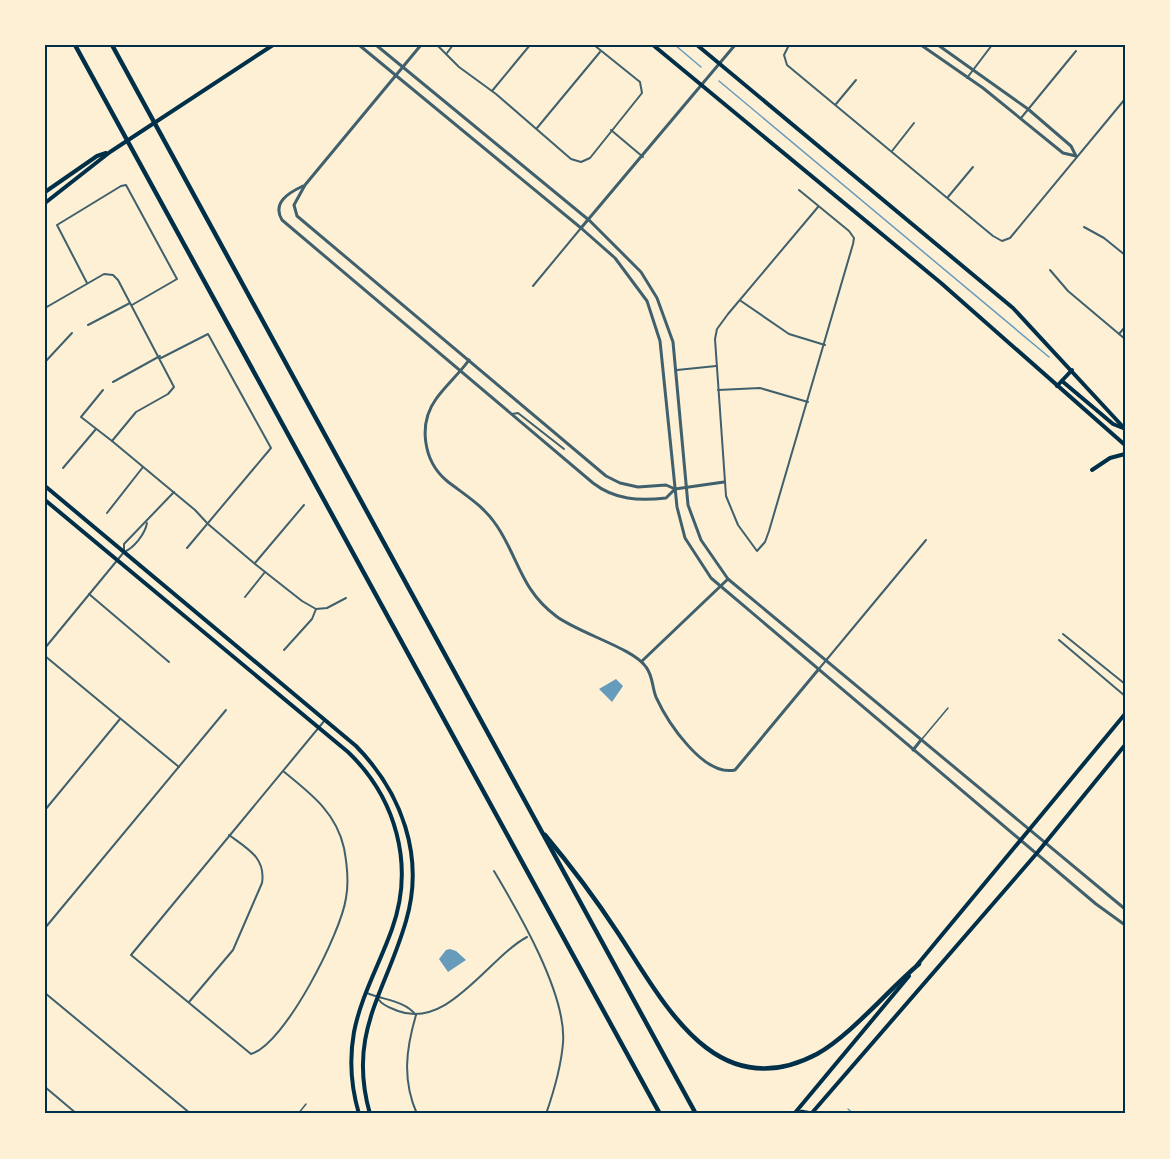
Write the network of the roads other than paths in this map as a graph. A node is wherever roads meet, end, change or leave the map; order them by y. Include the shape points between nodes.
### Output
1 (75, 45) edge
2 (112, 45) edge
3 (273, 45) edge
4 (359, 45) edge
5 (376, 45) edge
6 (421, 45) edge
7 (437, 45) edge
8 (453, 45) edge
9 (530, 45) edge
10 (594, 45) edge
11 (653, 45) edge
12 (697, 45) edge
13 (735, 45) edge
14 (789, 45) edge
15 (921, 45) edge
16 (938, 45) edge
17 (992, 45) edge
18 (1076, 51) dead end
19 (600, 52) junction
20 (447, 53) junction
21 (719, 63) junction
22 (403, 68) junction
23 (973, 69) junction
24 (396, 76) junction
25 (967, 78) junction
26 (856, 80) dead end
27 (702, 84) junction
28 (492, 91) junction
29 (1125, 99) edge
30 (836, 104) junction
31 (1028, 109) junction
32 (1021, 118) junction
33 (914, 123) dead end
34 (537, 128) junction
35 (611, 130) junction
36 (892, 151) junction
37 (110, 152) junction
38 (1076, 156) junction
39 (643, 157) junction
40 (973, 167) dead end
41 (305, 185) junction
42 (799, 190) dead end
43 (45, 192) edge
44 (948, 197) junction
45 (45, 203) edge
46 (818, 207) junction
47 (590, 221) junction
48 (1084, 227) dead end
49 (581, 228) junction
50 (1125, 255) edge
51 (1050, 270) dead end
52 (87, 283) junction
53 (533, 286) dead end
54 (741, 300) junction
55 (131, 304) junction
56 (45, 308) edge
57 (88, 325) dead end
58 (1125, 327) edge
59 (72, 333) dead end
60 (1119, 334) junction
61 (1125, 339) edge
62 (825, 345) junction
63 (160, 357) junction
64 (468, 360) junction
65 (45, 362) edge
66 (716, 366) junction
67 (676, 370) junction
68 (1072, 370) junction
69 (461, 371) junction
70 (1062, 381) junction
71 (113, 382) dead end
72 (1057, 386) junction
73 (103, 390) dead end
74 (718, 390) junction
75 (808, 402) junction
76 (512, 414) junction
77 (96, 429) junction
78 (1125, 429) edge
79 (112, 441) junction
80 (567, 444) junction
81 (1125, 445) edge
82 (564, 449) junction
83 (559, 454) junction
84 (1125, 454) edge
85 (143, 467) junction
86 (63, 468) dead end
87 (1092, 470) dead end
88 (724, 482) junction
89 (45, 486) edge
90 (684, 487) junction
91 (675, 489) junction
92 (174, 492) junction
93 (45, 500) edge
94 (304, 505) dead end
95 (106, 513) dead end
96 (147, 523) junction
97 (208, 524) junction
98 (926, 540) dead end
99 (187, 548) dead end
100 (124, 552) junction
101 (116, 560) junction
102 (255, 564) junction
103 (265, 572) junction
104 (728, 579) junction
105 (719, 587) junction
106 (88, 594) junction
107 (245, 597) dead end
108 (346, 598) dead end
109 (316, 609) junction
110 (1064, 634) dead end
111 (1059, 640) dead end
112 (45, 648) edge
113 (284, 651) dead end
114 (45, 656) edge
115 (642, 661) junction
116 (169, 662) dead end
117 (825, 662) junction
118 (818, 670) junction
119 (1125, 684) edge
120 (1125, 696) edge
121 (948, 708) dead end
122 (226, 710) dead end
123 (1125, 714) edge
124 (120, 719) junction
125 (326, 720) junction
126 (319, 728) junction
127 (921, 740) junction
128 (1125, 745) edge
129 (913, 750) junction
130 (179, 767) junction
131 (283, 771) junction
132 (45, 810) edge
133 (537, 826) junction
134 (1030, 831) junction
135 (229, 836) junction
136 (1022, 840) junction
137 (1044, 843) junction
138 (1036, 853) junction
139 (494, 871) dead end
140 (401, 894) junction
141 (411, 897) junction
142 (1125, 909) edge
143 (1125, 925) edge
144 (45, 928) edge
145 (529, 936) junction
146 (919, 963) junction
147 (45, 993) edge
148 (367, 993) junction
149 (377, 997) junction
150 (189, 1002) junction
151 (416, 1015) junction
152 (45, 1087) edge
153 (306, 1104) dead end
154 (77, 1114) edge
155 (191, 1114) edge
156 (298, 1114) edge
157 (358, 1114) edge
158 (370, 1114) edge
159 (417, 1114) edge
160 (546, 1114) edge
161 (660, 1114) edge
162 (698, 1114) edge
163 (795, 1114) edge
164 (812, 1114) edge

1 - 161 highway
2 - 133 highway
3 - 37 main road
4 - 24 street
5 - 22 street
6 - 22 street
7 - 20 street
8 - 20 street
9 - 28 street
10 - 19 street
11 - 27 main road
12 - 21 main road
13 - 21 street
14 - 30 street via 784,55 787,64
15 - 25 street
16 - 23 street
17 - 23 street
18 - 31 street
19 - 34 street
19 - 35 street via 640,82 643,89
20 - 28 street
21 - 27 street
21 - 68 main road via 1013,308
22 - 24 street
22 - 47 street
23 - 25 street
23 - 31 street
24 - 41 street
24 - 49 street
25 - 32 street
26 - 30 street
27 - 39 street
27 - 72 main road via 941,283
28 - 34 street
29 - 38 street
30 - 36 street
31 - 32 street
31 - 38 street via 1071,146
32 - 38 street via 1063,153
33 - 36 street
34 - 35 street via 571,159 581,162 590,158
35 - 39 street
36 - 44 street
37 - 43 main road via 97,156
37 - 45 main road
38 - 44 street via 1010,238 1002,242
39 - 47 street
40 - 44 street
41 - 64 street via 294,205 297,216
41 - 69 street via 280,203 282,220
42 - 46 street
46 - 54 street
46 - 62 street via 854,238
47 - 49 street
47 - 67 street via 641,272 657,298 668,322
48 - 50 street
49 - 53 street
49 - 91 street via 615,258 647,301 660,341
51 - 60 street via 1068,291
52 - 55 street via 104,274 113,275
52 - 55 street via 57,225 126,185 177,279
52 - 56 street
54 - 62 street via 789,334
54 - 66 street via 717,329
55 - 57 street
55 - 63 street
58 - 60 street
59 - 65 street
60 - 61 street
62 - 75 street
63 - 71 street
63 - 79 street via 174,387 136,412
63 - 97 street via 208,334 271,448
64 - 69 street
64 - 80 street
66 - 67 street
66 - 74 street
67 - 90 street
68 - 70 main road
68 - 78 main road
69 - 76 street
69 - 115 street via 435,400 428,415 426,444 434,465 443,478 493,520 522,578 539,601 572,627
70 - 72 main road
70 - 78 main road via 1113,424
72 - 81 main road
73 - 77 street via 81,417
74 - 75 street via 760,388
74 - 88 street
75 - 88 street via 765,542 757,551 738,525
76 - 82 street via 518,413
76 - 83 street
77 - 79 street
77 - 86 street
79 - 85 street
80 - 82 street
80 - 91 street via 620,483 638,487 666,485
82 - 83 street
83 - 91 street via 600,488 619,496 640,500 666,498
84 - 87 main road
85 - 92 street
85 - 95 street
88 - 90 street
89 - 100 main road
90 - 91 street
90 - 104 street via 701,540
91 - 105 street via 685,538
92 - 96 street
92 - 97 street
93 - 101 main road
94 - 102 street
96 - 100 street via 146,530
96 - 100 street via 124,544
97 - 99 street
97 - 102 street
98 - 117 street
100 - 101 street
100 - 125 main road
101 - 106 street
101 - 126 main road
102 - 103 street
103 - 107 street
103 - 109 street
104 - 105 street
104 - 117 street
105 - 115 street
105 - 118 street
106 - 112 street
106 - 116 street
108 - 109 street
109 - 113 street
110 - 119 street
111 - 120 street
114 - 124 street
115 - 118 street via 651,675 656,696 680,737 702,758 731,771
117 - 118 street
117 - 127 street
118 - 129 street
121 - 127 lane
122 - 130 street
123 - 134 main road
124 - 130 street
124 - 132 street
125 - 126 street
125 - 141 main road via 374,764 396,800 410,843
126 - 131 street
126 - 140 main road via 357,761 385,800 401,853
127 - 129 street
127 - 134 street
128 - 137 main road
129 - 136 street
130 - 144 street
131 - 135 street
131 - 150 street via 321,803 338,830 347,870 346,899 312,984 258,1052 251,1054
133 - 146 highway via 582,878 673,1017 699,1044 730,1061 763,1067 815,1054 844,1033
133 - 162 highway
134 - 136 main road
134 - 137 street
135 - 150 street via 258,857 262,883 233,950
135 - 150 street via 131,955
136 - 138 street
136 - 146 main road
137 - 138 main road
137 - 142 street
138 - 143 street
138 - 164 main road
139 - 145 street
140 - 141 main road
140 - 148 main road via 393,927
141 - 149 main road via 403,933
145 - 151 street via 507,949 455,1000
145 - 160 street via 555,990 564,1041 558,1082
146 - 163 main road
147 - 155 street
148 - 149 street
148 - 157 main road via 354,1031 351,1056
149 - 151 street via 411,1009
149 - 151 street via 391,1009
149 - 158 main road via 362,1054
151 - 159 street via 406,1062
152 - 154 street
153 - 156 lane
163 - 164 highway

